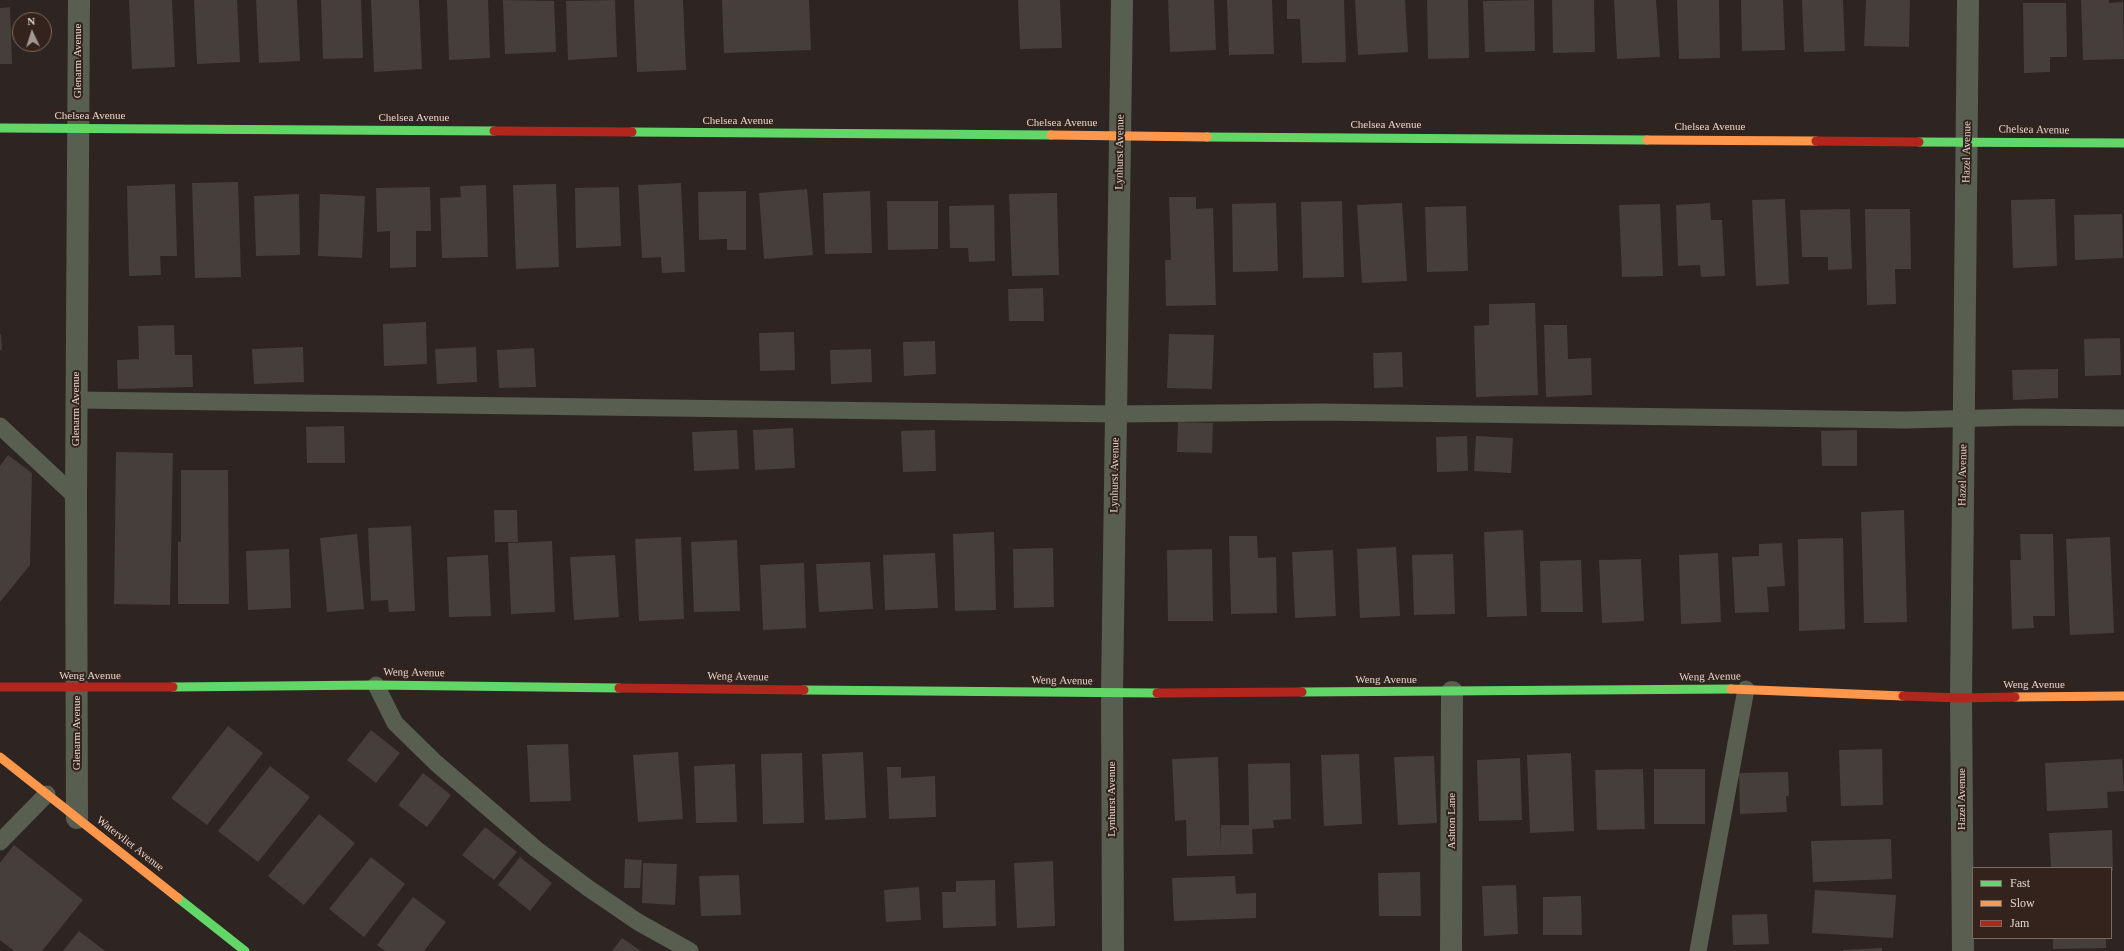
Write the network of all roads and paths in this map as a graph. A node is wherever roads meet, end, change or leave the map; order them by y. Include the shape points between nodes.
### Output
1 (79, 0) edge
2 (1122, 0) edge
3 (1968, 0) edge
4 (0, 128) edge
5 (78, 128) junction
6 (1121, 135) junction
7 (1967, 141) junction
8 (2124, 143) edge
9 (76, 400) junction
10 (1116, 414) junction
11 (1964, 418) junction
12 (2124, 418) edge
13 (0, 426) edge
14 (76, 497) junction
15 (376, 685) junction
16 (0, 687) edge
17 (77, 688) junction
18 (1746, 689) junction
19 (1452, 692) junction
20 (1112, 693) junction
21 (2124, 696) edge
22 (1961, 698) junction
23 (0, 757) edge
24 (47, 794) junction
25 (77, 818) junction
26 (0, 842) edge
27 (691, 950) edge
28 (245, 951) edge
29 (1113, 951) edge
30 (1451, 951) edge
31 (1698, 951) edge
32 (1963, 951) edge

1 - 5 street, Glenarm Avenue
2 - 6 street, Lynhurst Avenue
3 - 7 street, Hazel Avenue
4 - 5 street, Chelsea Avenue
5 - 6 street, Chelsea Avenue
5 - 9 street, Glenarm Avenue
6 - 7 street, Chelsea Avenue
6 - 10 street, Lynhurst Avenue
7 - 8 street, Chelsea Avenue
7 - 11 street, Hazel Avenue
9 - 10 lane
9 - 14 street, Glenarm Avenue
10 - 11 lane via 1320,412 1905,420
10 - 20 street, Lynhurst Avenue
11 - 12 lane
11 - 22 street, Hazel Avenue
13 - 14 lane
14 - 17 street, Glenarm Avenue
15 - 17 street, Weng Avenue
15 - 20 street, Weng Avenue
15 - 27 lane via 395,723 436,763 536,849 638,922
16 - 17 street, Weng Avenue
17 - 25 street, Glenarm Avenue
18 - 19 street, Weng Avenue
18 - 22 street, Weng Avenue
18 - 31 lane
19 - 20 street, Weng Avenue
19 - 30 street, Ashton Lane
20 - 29 street, Lynhurst Avenue
21 - 22 street, Weng Avenue
22 - 32 street, Hazel Avenue
23 - 24 street, Watervliet Avenue
24 - 25 street, Watervliet Avenue
24 - 26 lane
25 - 28 street, Watervliet Avenue

